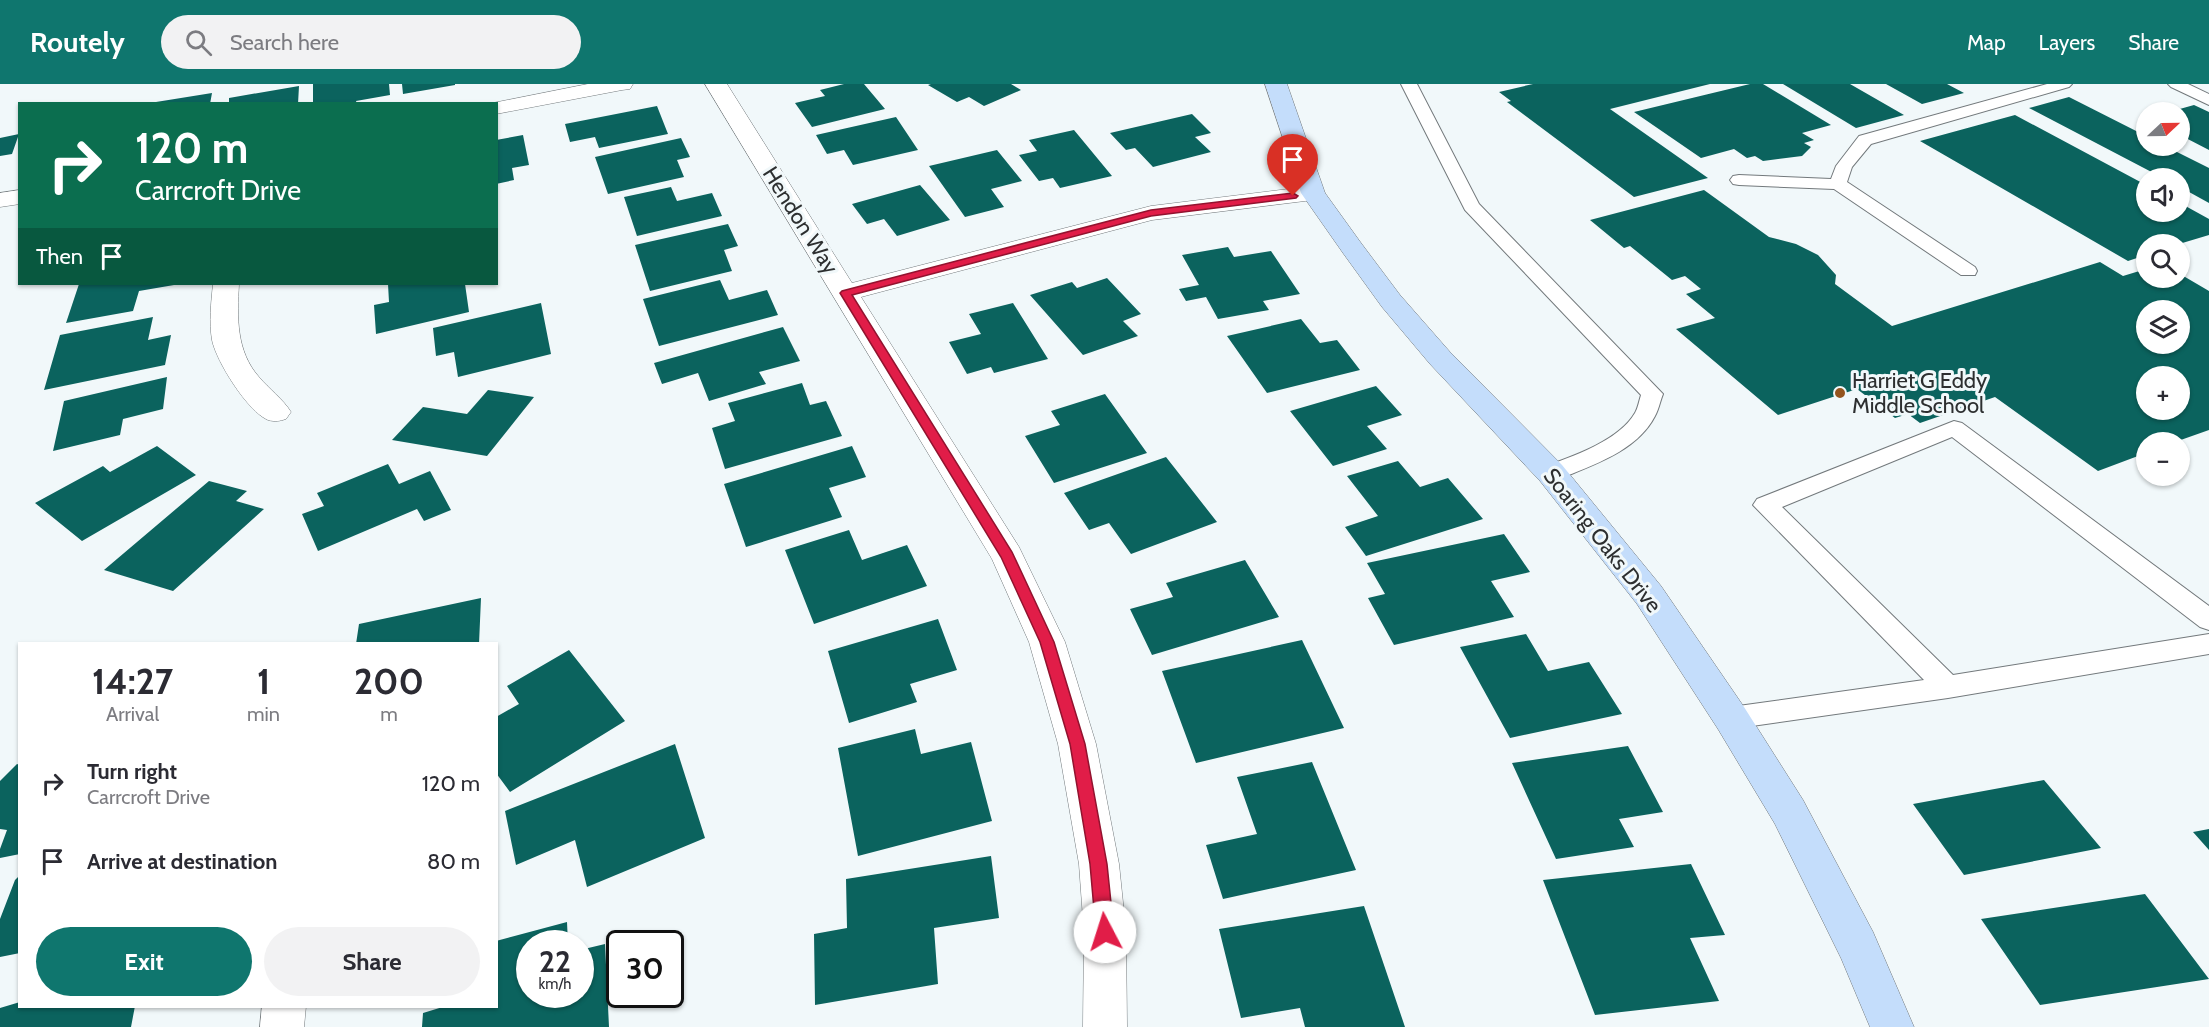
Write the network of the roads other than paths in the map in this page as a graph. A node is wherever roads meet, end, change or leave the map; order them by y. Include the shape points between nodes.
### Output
1 (622, 84) edge
2 (716, 84) edge
3 (1276, 84) edge
4 (1408, 84) edge
5 (2064, 84) edge
6 (2176, 84) edge
7 (2209, 100) edge
8 (498, 108) edge
9 (1739, 180) dead end
10 (1838, 184) junction
11 (1313, 193) junction
12 (18, 197) edge
13 (0, 200) edge
14 (1968, 271) dead end
15 (226, 285) edge
16 (846, 293) junction
17 (276, 412) dead end
18 (1551, 473) junction
19 (2209, 620) edge
20 (2209, 644) edge
21 (1948, 687) junction
22 (1731, 718) junction
23 (284, 1008) edge
24 (282, 1027) edge
25 (1105, 1027) edge
26 (1892, 1027) edge

1 - 8 street
2 - 16 street, Hendon Way
3 - 11 street, Soaring Oaks Drive
4 - 18 lane via 1471,206 1652,394 1644,416 1626,435 1592,457
5 - 10 lane via 1864,140 1844,166
6 - 7 lane
9 - 10 lane
10 - 14 lane
11 - 16 street via 1151,213
11 - 18 street, Soaring Oaks Drive via 1390,301
12 - 13 street
15 - 17 street via 224,333 231,358 245,382
16 - 25 street, Hendon Way via 1007,556 1047,642 1077,744 1098,864 1105,932
18 - 22 street, Soaring Oaks Drive via 1649,595
19 - 21 lane via 1954,428 1765,505
20 - 21 lane
21 - 22 lane
22 - 26 street, Soaring Oaks Drive via 1789,812 1858,947
23 - 24 street

